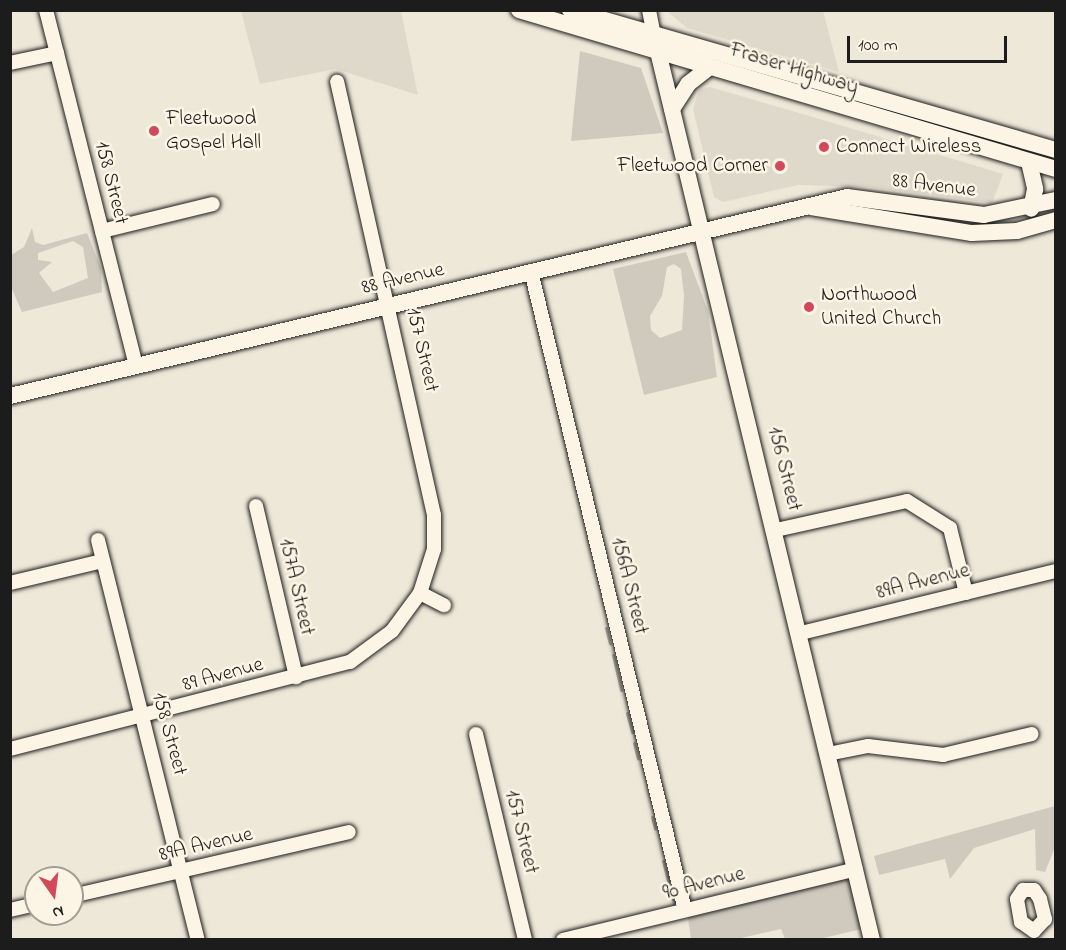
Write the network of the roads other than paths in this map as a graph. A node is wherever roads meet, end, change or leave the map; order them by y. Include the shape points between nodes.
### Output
1 (46, 10) edge
2 (519, 10) edge
3 (570, 10) edge
4 (623, 10) edge
5 (649, 10) edge
6 (594, 18) junction
7 (654, 35) junction
8 (657, 52) junction
9 (57, 53) junction
10 (10, 63) edge
11 (710, 67) junction
12 (337, 82) dead end
13 (672, 109) junction
14 (1055, 150) edge
15 (1029, 162) junction
16 (1056, 169) edge
17 (1056, 200) edge
18 (213, 204) dead end
19 (807, 206) junction
20 (1031, 209) junction
21 (1056, 220) edge
22 (703, 229) junction
23 (102, 231) junction
24 (531, 271) junction
25 (390, 305) junction
26 (136, 366) junction
27 (10, 396) edge
28 (256, 506) dead end
29 (776, 530) junction
30 (98, 540) dead end
31 (102, 561) junction
32 (1056, 571) edge
33 (10, 583) edge
34 (420, 593) junction
35 (966, 593) junction
36 (444, 605) dead end
37 (801, 633) junction
38 (372, 649) joint
39 (296, 677) junction
40 (142, 718) junction
41 (476, 734) dead end
42 (1032, 734) dead end
43 (10, 749) edge
44 (828, 754) junction
45 (349, 832) dead end
46 (856, 869) junction
47 (183, 872) junction
48 (84, 893) edge
49 (685, 910) junction
50 (198, 939) edge
51 (525, 939) edge
52 (563, 939) edge
53 (872, 939) edge

1 - 9 street, 158 Street
2 - 8 main road, Fraser Highway
3 - 6 main road, Fraser Highway
4 - 6 main road
5 - 7 street, 156 Street
6 - 7 main road, Fraser Highway
7 - 8 main road, 156 Street
7 - 14 main road, Fraser Highway
8 - 11 main road, Fraser Highway
8 - 13 main road, 156 Street
9 - 10 street
9 - 23 street, 158 Street
11 - 13 main road via 688,84
11 - 15 main road, Fraser Highway
12 - 25 street, 157 Street
13 - 22 main road, 156 Street
15 - 16 main road, Fraser Highway
15 - 20 main road via 1035,189
17 - 20 main road, 88 Avenue
18 - 23 street
19 - 20 main road, 88 Avenue via 847,197 975,214
19 - 21 main road, 88 Avenue via 972,233 1017,231
19 - 22 main road, 88 Avenue
22 - 24 main road, 88 Avenue
22 - 29 main road, 156 Street
23 - 26 street, 158 Street
24 - 25 main road, 88 Avenue
24 - 49 street, 156A Street
25 - 26 main road, 88 Avenue
25 - 34 street, 157 Street via 434,515 434,549
26 - 27 main road, 88 Avenue
28 - 39 street, 157A Street
29 - 35 street via 894,501 924,509 950,528
29 - 37 main road, 156 Street
30 - 31 street, 158 Street
31 - 33 street
31 - 40 street, 158 Street
32 - 35 street, 89A Avenue
34 - 36 street
34 - 38 street, 157 Street via 399,625
35 - 37 street, 89A Avenue
37 - 44 main road, 156 Street
38 - 39 street, 89 Avenue via 350,662
39 - 40 street, 89 Avenue
40 - 43 street, 89 Avenue
40 - 47 street, 158 Street
41 - 51 street, 157 Street
42 - 44 street via 943,755 868,746
44 - 46 main road, 156 Street
45 - 47 street, 89A Avenue
46 - 49 street, 90 Avenue
46 - 53 main road, 156 Street
47 - 48 street, 89A Avenue
47 - 50 street, 158 Street
49 - 52 street, 90 Avenue

